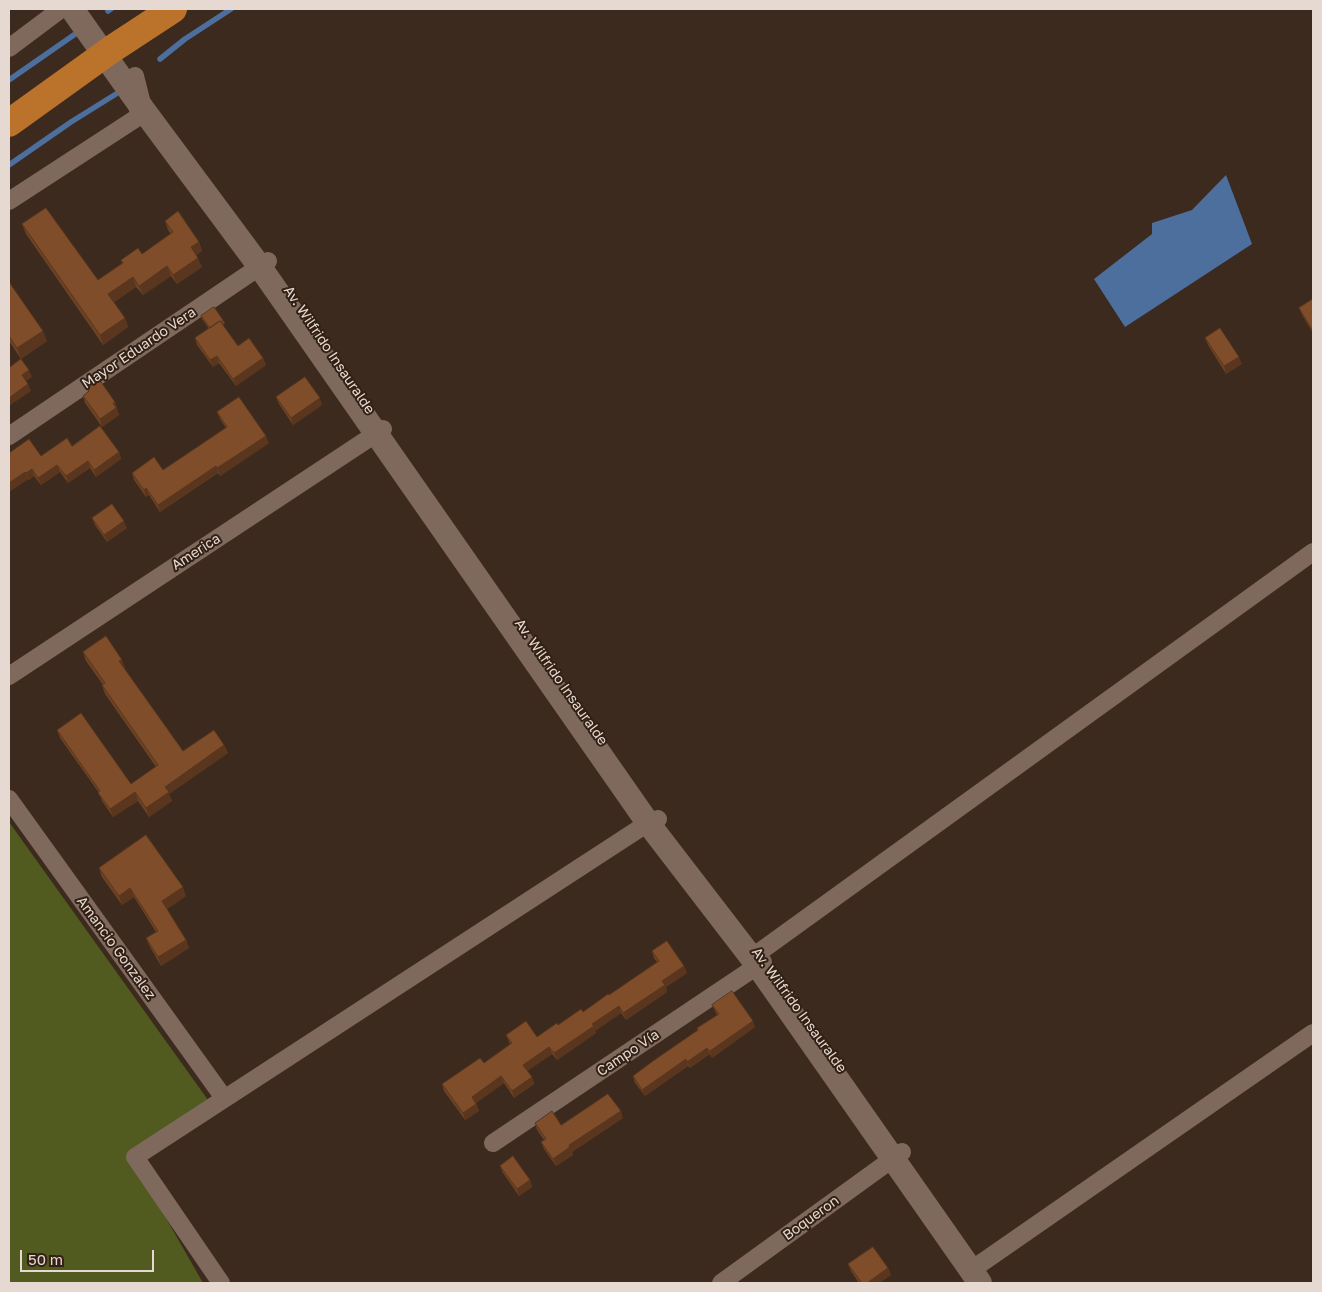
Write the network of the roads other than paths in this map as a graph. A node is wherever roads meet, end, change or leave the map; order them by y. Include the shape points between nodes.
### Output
1 (61, 9) edge
2 (72, 9) edge
3 (91, 9) edge
4 (146, 9) edge
5 (173, 9) edge
6 (106, 45) junction
7 (9, 48) edge
8 (135, 76) junction
9 (9, 107) edge
10 (142, 108) junction
11 (9, 122) edge
12 (9, 201) edge
13 (264, 264) junction
14 (380, 430) junction
15 (9, 436) edge
16 (1313, 552) edge
17 (9, 676) edge
18 (9, 799) edge
19 (653, 821) junction
20 (760, 960) junction
21 (1313, 1033) edge
22 (224, 1098) junction
23 (493, 1143) dead end
24 (898, 1155) junction
25 (980, 1274) edge
26 (221, 1283) edge
27 (721, 1283) edge
28 (994, 1283) edge

1 - 7 street
2 - 6 street
3 - 6 street
4 - 6 highway
5 - 6 highway
6 - 8 street, Av. Wilfrido Insauralde
6 - 9 highway
6 - 10 street
6 - 11 highway
8 - 10 street
8 - 13 street, Av. Wilfrido Insauralde
10 - 12 street via 135,119
10 - 13 street
13 - 14 street, Av. Wilfrido Insauralde
13 - 15 street, Mayor Eduardo Vera
14 - 17 street, America
14 - 19 street, Av. Wilfrido Insauralde
16 - 20 street, Campo Vía
18 - 22 street, Amancio Gonzalez
19 - 20 street, Av. Wilfrido Insauralde
19 - 22 street
20 - 23 street, Campo Vía
20 - 24 street, Av. Wilfrido Insauralde
21 - 25 street
22 - 26 street via 135,1157
24 - 25 street, Av. Wilfrido Insauralde
24 - 27 street, Boqueron
25 - 28 street, Av. Wilfrido Insauralde

